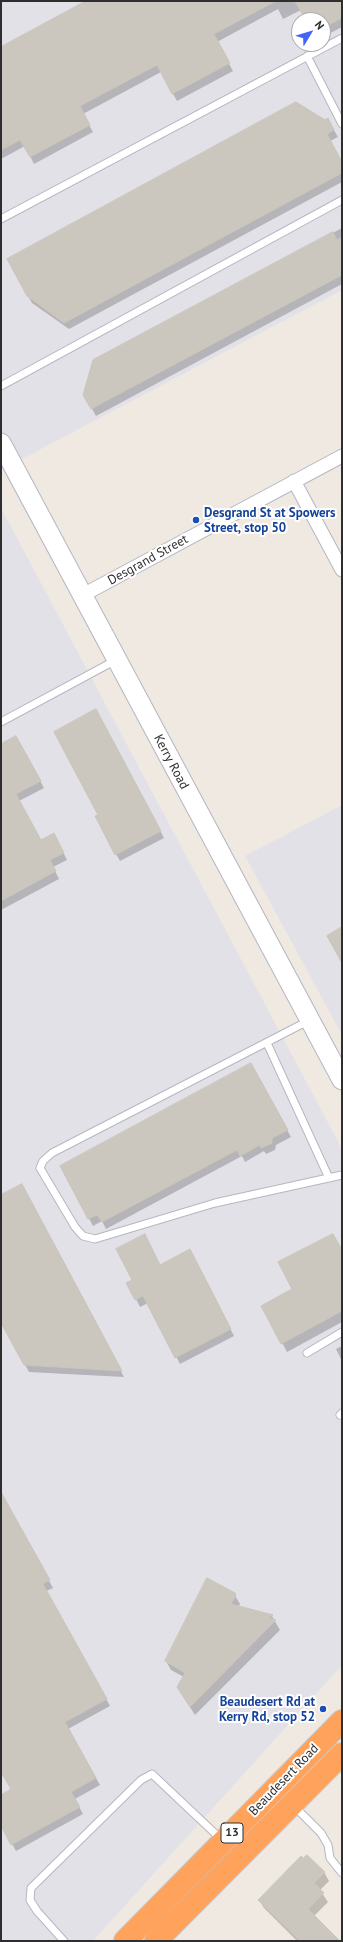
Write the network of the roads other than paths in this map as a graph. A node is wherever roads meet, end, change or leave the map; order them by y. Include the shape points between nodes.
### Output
1 (342, 38) edge
2 (307, 56) junction
3 (342, 124) edge
4 (342, 200) edge
5 (1, 219) edge
6 (1, 386) edge
7 (1, 443) edge
8 (342, 456) edge
9 (294, 481) junction
10 (342, 570) edge
11 (81, 596) junction
12 (116, 660) junction
13 (1, 722) edge
14 (310, 1020) junction
15 (267, 1043) junction
16 (342, 1080) edge
17 (342, 1175) edge
18 (329, 1178) junction
19 (342, 1332) edge
20 (306, 1353) dead end
21 (342, 1721) edge
22 (342, 1754) edge
23 (292, 1804) junction
24 (223, 1842) junction
25 (342, 1874) edge
26 (64, 1941) edge
27 (125, 1941) edge
28 (156, 1941) edge

1 - 2 lane
2 - 3 lane
2 - 5 lane
4 - 6 lane
7 - 11 street, Kerry Road
8 - 9 street, Desgrand Street
9 - 10 street
9 - 11 street, Desgrand Street
11 - 12 street, Kerry Road
12 - 13 lane
12 - 14 street, Kerry Road
14 - 15 lane
14 - 16 street, Kerry Road
15 - 18 lane
15 - 18 lane via 52,1153 43,1161 40,1168 75,1227 83,1236 95,1239 215,1203
17 - 18 lane
19 - 20 lane
21 - 24 highway, Beaudesert Road / 13
22 - 23 highway, Beaudesert Road / 13
23 - 25 lane via 321,1833 328,1845 330,1858
23 - 28 highway, Beaudesert Road / 13
24 - 26 lane via 152,1774 141,1780 31,1888 30,1900
24 - 27 highway, Beaudesert Road / 13

